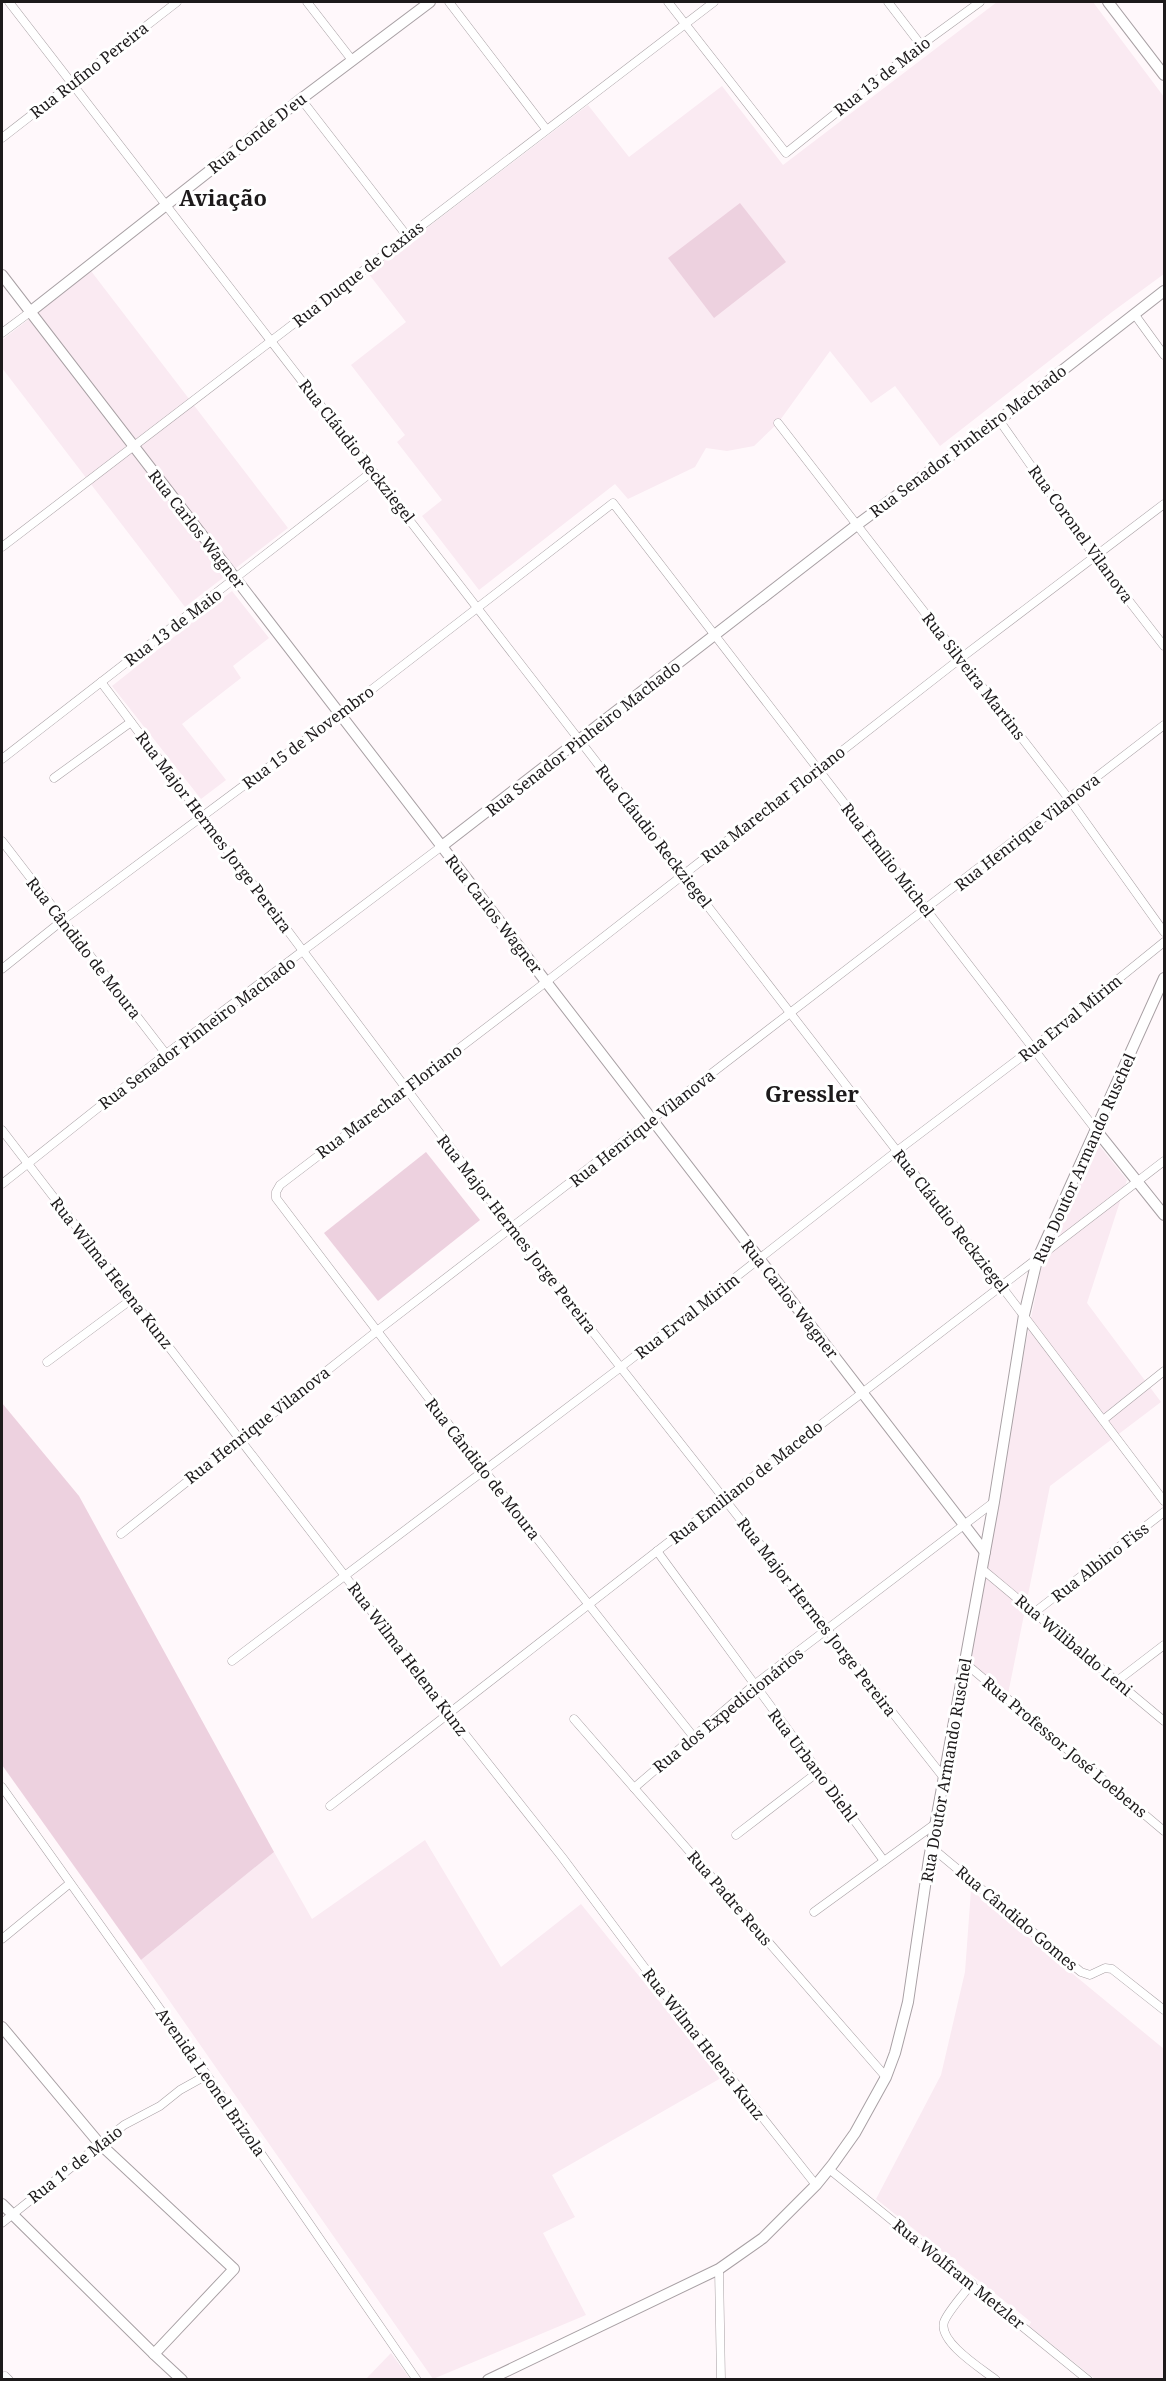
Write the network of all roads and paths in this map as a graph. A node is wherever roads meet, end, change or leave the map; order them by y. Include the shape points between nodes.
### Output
1 (9, 2) edge
2 (177, 2) edge
3 (307, 2) edge
4 (430, 2) edge
5 (449, 2) edge
6 (669, 2) edge
7 (714, 2) edge
8 (888, 2) edge
9 (980, 2) edge
10 (1108, 2) edge
11 (685, 24) junction
12 (921, 45) junction
13 (352, 60) junction
14 (1164, 75) edge
15 (72, 84) junction
16 (300, 99) junction
17 (546, 129) junction
18 (2, 138) edge
19 (166, 205) junction
20 (407, 236) junction
21 (2, 275) edge
22 (1164, 291) edge
23 (30, 312) junction
24 (1134, 315) junction
25 (2, 333) edge
26 (271, 341) junction
27 (1164, 355) edge
28 (999, 420) junction
29 (778, 423) dead end
30 (133, 446) junction
31 (373, 471) junction
32 (613, 503) joint
33 (1164, 504) edge
34 (858, 524) junction
35 (2, 547) edge
36 (1095, 557) junction
37 (236, 579) junction
38 (478, 607) junction
39 (715, 636) junction
40 (1164, 646) edge
41 (961, 658) junction
42 (100, 682) junction
43 (340, 714) junction
44 (131, 722) junction
45 (1164, 725) edge
46 (580, 740) junction
47 (2, 759) edge
48 (818, 768) junction
49 (54, 778) dead end
50 (1069, 799) junction
51 (203, 816) junction
52 (2, 842) edge
53 (442, 846) junction
54 (684, 874) junction
55 (926, 910) junction
56 (63, 920) junction
57 (1164, 932) edge
58 (1164, 942) edge
59 (304, 951) junction
60 (2, 969) edge
61 (1164, 978) edge
62 (546, 982) junction
63 (791, 1012) junction
64 (1033, 1048) junction
65 (166, 1054) junction
66 (406, 1088) junction
67 (652, 1120) junction
68 (2, 1130) edge
69 (1096, 1130) junction
70 (897, 1151) junction
71 (1164, 1161) edge
72 (27, 1164) junction
73 (1138, 1182) junction
74 (2, 1184) edge
75 (276, 1198) joint
76 (1164, 1215) edge
77 (511, 1228) junction
78 (759, 1259) junction
79 (1037, 1260) junction
80 (1002, 1287) junction
81 (132, 1299) junction
82 (1024, 1315) junction
83 (376, 1331) junction
84 (47, 1362) dead end
85 (621, 1367) junction
86 (1164, 1371) edge
87 (862, 1392) junction
88 (1103, 1420) junction
89 (240, 1439) junction
90 (484, 1471) junction
91 (724, 1499) junction
92 (1164, 1501) edge
93 (994, 1502) junction
94 (1164, 1512) edge
95 (964, 1525) junction
96 (121, 1534) dead end
97 (657, 1551) junction
98 (985, 1552) junction
99 (982, 1569) junction
100 (345, 1576) junction
101 (588, 1605) junction
102 (1035, 1612) junction
103 (827, 1630) junction
104 (1164, 1645) edge
105 (232, 1661) dead end
106 (965, 1663) junction
107 (1117, 1681) junction
108 (754, 1685) junction
109 (449, 1714) junction
110 (574, 1719) dead end
111 (1164, 1721) edge
112 (693, 1736) junction
113 (818, 1772) junction
114 (944, 1778) junction
115 (2, 1787) edge
116 (634, 1788) junction
117 (330, 1806) dead end
118 (935, 1824) junction
119 (1164, 1831) edge
120 (736, 1835) dead end
121 (931, 1847) junction
122 (885, 1861) junction
123 (69, 1884) junction
124 (814, 1912) dead end
125 (2, 1939) edge
126 (1164, 2010) edge
127 (2, 2027) edge
128 (207, 2074) junction
129 (886, 2077) junction
130 (99, 2143) junction
131 (829, 2169) junction
132 (816, 2185) junction
133 (2, 2205) edge
134 (6, 2219) edge
135 (719, 2269) junction
136 (972, 2283) junction
137 (154, 2354) junction
138 (182, 2379) edge
139 (417, 2379) edge
140 (488, 2379) edge
141 (721, 2379) edge
142 (996, 2379) edge
143 (1088, 2379) edge

1 - 15 street, Rua Cláudio Reckziegel
2 - 15 street, Rua Rufino Pereira
3 - 13 street
4 - 13 main road, Rua Conde D'eu
5 - 17 street
6 - 11 street
7 - 11 street, Rua Duque de Caxias
8 - 12 street
9 - 12 street, Rua 13 de Maio
10 - 14 main road
11 - 12 street, Rua 13 de Maio via 786,153
11 - 17 street, Rua Duque de Caxias
13 - 16 main road, Rua Conde D'eu
15 - 18 street, Rua Rufino Pereira
15 - 19 street, Rua Cláudio Reckziegel
16 - 19 main road, Rua Conde D'eu
16 - 20 street
17 - 20 street, Rua Duque de Caxias
19 - 23 main road, Rua Conde D'eu
19 - 26 street, Rua Cláudio Reckziegel
20 - 26 street, Rua Duque de Caxias
21 - 23 main road, Rua Carlos Wagner
22 - 24 main road, Rua Senador Pinheiro Machado
23 - 25 street
23 - 30 main road, Rua Carlos Wagner
24 - 27 street
24 - 28 main road, Rua Senador Pinheiro Machado
26 - 30 street, Rua Duque de Caxias
26 - 31 street, Rua Cláudio Reckziegel
28 - 34 main road, Rua Senador Pinheiro Machado
28 - 36 street, Rua Coronel Vilanova
29 - 34 street, Rua Silveira Martins
30 - 35 street, Rua Duque de Caxias
30 - 37 main road, Rua Carlos Wagner
31 - 37 street, Rua 13 de Maio
31 - 38 street, Rua Cláudio Reckziegel
32 - 38 street, Rua 15 de Novembro
32 - 39 street, Rua Emílio Michel
33 - 36 street, Rua Marechar Floriano
34 - 39 main road, Rua Senador Pinheiro Machado
34 - 41 street, Rua Silveira Martins
36 - 40 street, Rua Coronel Vilanova
36 - 41 street, Rua Marechar Floriano
37 - 42 street, Rua 13 de Maio
37 - 43 main road, Rua Carlos Wagner
38 - 43 street, Rua 15 de Novembro
38 - 46 street, Rua Cláudio Reckziegel
39 - 46 main road, Rua Senador Pinheiro Machado
39 - 48 street, Rua Emílio Michel
41 - 48 street, Rua Marechar Floriano
41 - 50 street, Rua Silveira Martins
42 - 44 street, Rua Major Hermes Jorge Pereira
42 - 47 street, Rua 13 de Maio
43 - 51 street, Rua 15 de Novembro
43 - 53 main road, Rua Carlos Wagner
44 - 49 street
44 - 51 street, Rua Major Hermes Jorge Pereira
45 - 50 street, Rua Henrique Vilanova
46 - 53 main road, Rua Senador Pinheiro Machado
46 - 54 street, Rua Cláudio Reckziegel
48 - 54 street, Rua Marechar Floriano
48 - 55 street, Rua Emílio Michel
50 - 55 street, Rua Henrique Vilanova
50 - 57 street, Rua Silveira Martins
51 - 56 street, Rua 15 de Novembro
51 - 59 street, Rua Major Hermes Jorge Pereira
52 - 56 street, Rua Cândido de Moura
53 - 59 street, Rua Senador Pinheiro Machado
53 - 62 main road, Rua Carlos Wagner
54 - 62 street, Rua Marechar Floriano
54 - 63 street, Rua Cláudio Reckziegel
55 - 63 street, Rua Henrique Vilanova
55 - 64 street, Rua Emílio Michel
56 - 60 street, Rua 15 de Novembro
56 - 65 street, Rua Cândido de Moura
58 - 64 street, Rua Erval Mirim
59 - 65 street, Rua Senador Pinheiro Machado
59 - 66 street, Rua Major Hermes Jorge Pereira
61 - 69 main road, Rua Doutor Armando Ruschel
62 - 66 street, Rua Marechar Floriano
62 - 67 main road, Rua Carlos Wagner
63 - 67 street, Rua Henrique Vilanova
63 - 70 street, Rua Cláudio Reckziegel
64 - 69 street, Rua Emílio Michel
64 - 70 street, Rua Erval Mirim
65 - 72 street, Rua Senador Pinheiro Machado
66 - 75 street, Rua Marechar Floriano via 280,1185
66 - 77 street, Rua Major Hermes Jorge Pereira
67 - 77 street, Rua Henrique Vilanova
67 - 78 main road, Rua Carlos Wagner
68 - 72 street, Rua Wilma Helena Kunz
69 - 73 main road, Rua Emílio Michel
69 - 79 main road, Rua Doutor Armando Ruschel
70 - 78 street, Rua Erval Mirim
70 - 80 street, Rua Cláudio Reckziegel
71 - 73 street, Rua Emiliano de Macedo
72 - 74 street, Rua Senador Pinheiro Machado
72 - 81 street, Rua Wilma Helena Kunz
73 - 76 main road, Rua Emílio Michel
73 - 79 street, Rua Emiliano de Macedo
75 - 83 street, Rua Cândido de Moura
77 - 83 street, Rua Henrique Vilanova
77 - 85 street, Rua Major Hermes Jorge Pereira
78 - 85 street, Rua Erval Mirim
78 - 87 main road, Rua Carlos Wagner
79 - 80 street, Rua Emiliano de Macedo
79 - 82 main road, Rua Doutor Armando Ruschel
80 - 82 street, Rua Cláudio Reckziegel
80 - 87 street, Rua Emiliano de Macedo
81 - 84 street
81 - 89 street, Rua Wilma Helena Kunz
82 - 88 street, Rua Cláudio Reckziegel
82 - 93 main road, Rua Doutor Armando Ruschel
83 - 89 street, Rua Henrique Vilanova
83 - 90 street, Rua Cândido de Moura
85 - 90 street, Rua Erval Mirim
85 - 91 street, Rua Major Hermes Jorge Pereira
86 - 88 street
87 - 91 street, Rua Emiliano de Macedo
87 - 95 main road, Rua Carlos Wagner
88 - 92 street, Rua Cláudio Reckziegel
89 - 96 street, Rua Henrique Vilanova
89 - 100 street, Rua Wilma Helena Kunz
90 - 100 street, Rua Erval Mirim
90 - 101 street, Rua Cândido de Moura
91 - 97 street, Rua Emiliano de Macedo
91 - 103 street, Rua Major Hermes Jorge Pereira
93 - 95 street, Rua dos Expedicionários
93 - 98 main road, Rua Doutor Armando Ruschel
94 - 102 street, Rua Albino Fiss
95 - 98 main road, Rua Carlos Wagner
95 - 103 street, Rua dos Expedicionários
97 - 101 street, Rua Emiliano de Macedo
97 - 108 street, Rua Urbano Diehl
98 - 99 main road, Rua Doutor Armando Ruschel
99 - 102 street, Rua Wilibaldo Leni
99 - 106 main road, Rua Doutor Armando Ruschel
100 - 105 street, Rua Erval Mirim
100 - 109 street, Rua Wilma Helena Kunz
101 - 109 street, Rua Emiliano de Macedo
101 - 112 street, Rua Cândido de Moura
102 - 107 street, Rua Wilibaldo Leni
103 - 108 street, Rua dos Expedicionários
103 - 114 street, Rua Major Hermes Jorge Pereira
104 - 107 street
106 - 114 main road, Rua Doutor Armando Ruschel
106 - 119 street, Rua Professor José Loebens
107 - 111 street, Rua Wilibaldo Leni
108 - 112 street, Rua dos Expedicionários
108 - 113 street, Rua Urbano Diehl
109 - 117 street, Rua Emiliano de Macedo
109 - 132 street, Rua Wilma Helena Kunz
110 - 116 street, Rua Padre Reus
112 - 116 street, Rua dos Expedicionários
113 - 120 street
113 - 122 street, Rua Urbano Diehl
114 - 118 main road, Rua Doutor Armando Ruschel
115 - 123 street, Avenida Leonel Brizola
116 - 129 street, Rua Padre Reus
118 - 121 main road, Rua Doutor Armando Ruschel
118 - 122 street
121 - 126 street, Rua Cândido Gomes via 1081,1972 1089,1975 1112,1969
121 - 129 main road, Rua Doutor Armando Ruschel via 908,2002
122 - 124 street
123 - 125 street
123 - 128 street, Avenida Leonel Brizola
127 - 130 main road
128 - 130 street, Rua 1º de Maio
128 - 139 street, Avenida Leonel Brizola
129 - 131 main road, Rua Doutor Armando Ruschel via 855,2133
130 - 134 street, Rua 1º de Maio
130 - 137 main road via 234,2269
131 - 132 main road, Rua Doutor Armando Ruschel
131 - 136 street, Rua Wolfram Metzler
132 - 135 main road, Rua Doutor Armando Ruschel via 763,2238
133 - 134 main road
134 - 137 main road
135 - 140 main road, Rua Doutor Armando Ruschel
135 - 141 street
136 - 142 street via 945,2322 944,2334 951,2345
136 - 143 street, Rua Wolfram Metzler
137 - 138 main road

